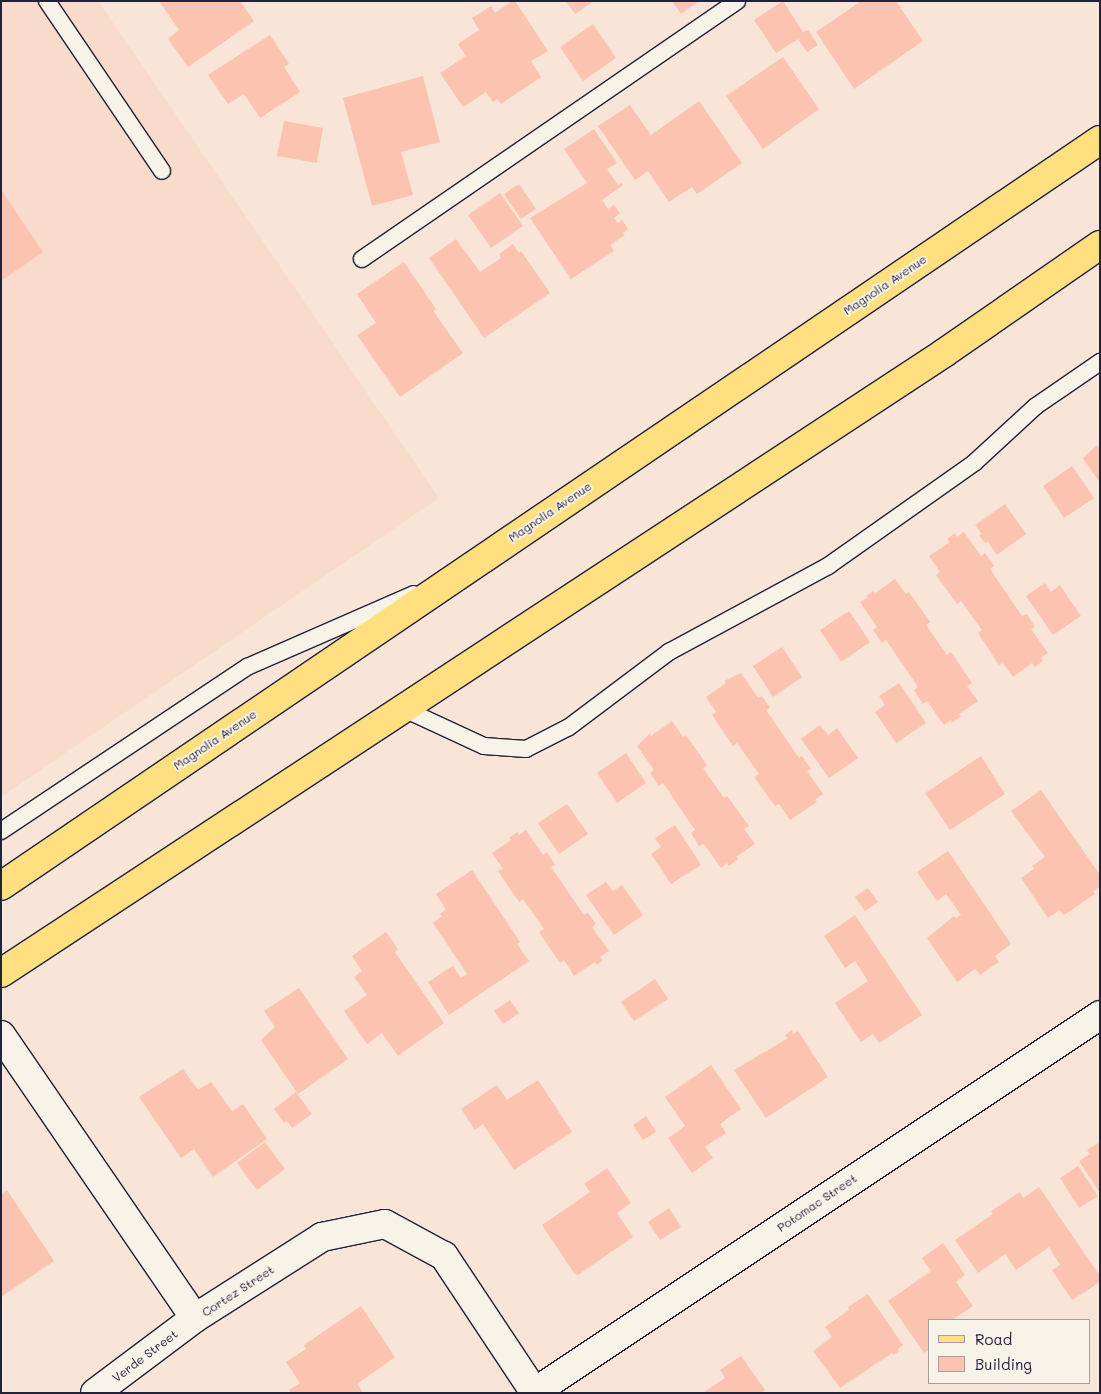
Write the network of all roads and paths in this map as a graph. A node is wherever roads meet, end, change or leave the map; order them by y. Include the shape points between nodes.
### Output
1 (47, 1) edge
2 (737, 1) edge
3 (1100, 140) edge
4 (162, 171) dead end
5 (1100, 245) edge
6 (362, 259) dead end
7 (1100, 362) edge
8 (457, 575) junction
9 (404, 709) junction
10 (1, 831) edge
11 (1, 886) edge
12 (1, 973) edge
13 (1100, 1015) edge
14 (1, 1034) edge
15 (195, 1318) junction
16 (95, 1393) edge
17 (535, 1393) edge

1 - 4 lane
2 - 6 lane
3 - 8 main road, Magnolia Avenue
5 - 9 main road via 944,353
7 - 9 lane via 1036,406 974,463 828,566 669,652 569,726 526,749 484,746
8 - 10 lane via 247,667
8 - 11 main road, Magnolia Avenue
9 - 12 main road
13 - 17 street, Potomac Street
14 - 15 street, Cortez Street
15 - 16 street, Verde Street
15 - 17 street, Cortez Street via 322,1237 385,1224 444,1256

